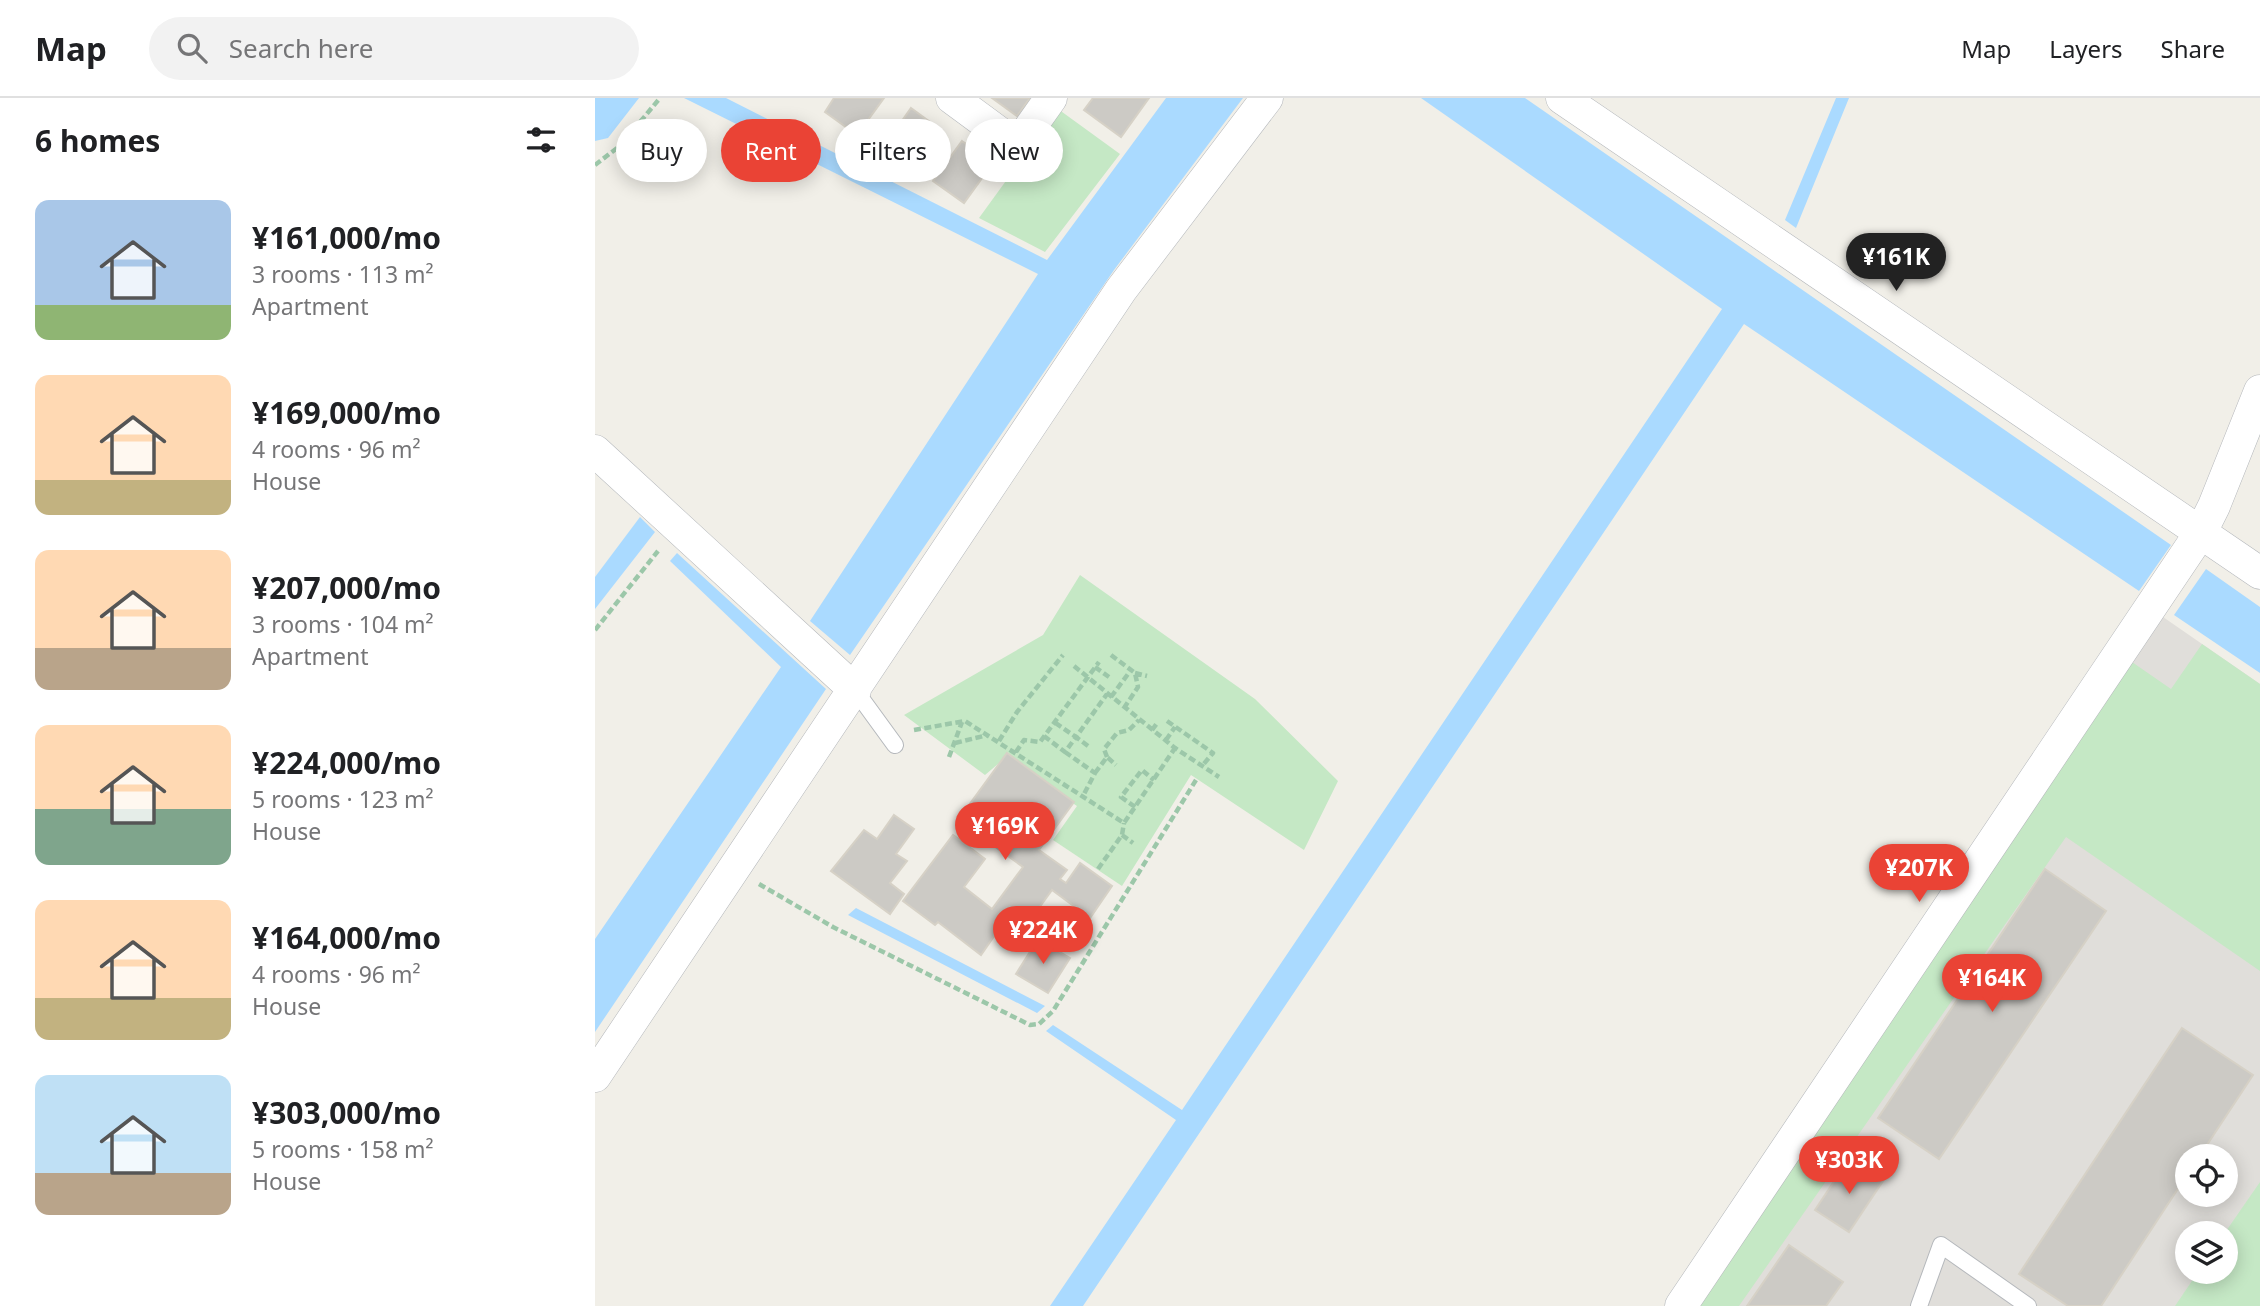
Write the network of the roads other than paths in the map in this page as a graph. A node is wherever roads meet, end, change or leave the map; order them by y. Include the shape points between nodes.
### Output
1 (952, 98) edge
2 (1051, 98) edge
3 (1267, 98) edge
4 (1562, 98) edge
5 (2260, 391) edge
6 (595, 450) edge
7 (2201, 532) junction
8 (2260, 573) edge
9 (855, 690) junction
10 (890, 740) road end
11 (595, 1076) edge
12 (1681, 1306) edge
13 (1919, 1306) edge
14 (2028, 1306) edge

1 - 2 street via 1017,146
3 - 9 street via 1121,290
4 - 7 street
5 - 7 street
6 - 9 street
7 - 8 street
7 - 12 street
9 - 10 lane
9 - 11 street
13 - 14 lane via 1941,1245

